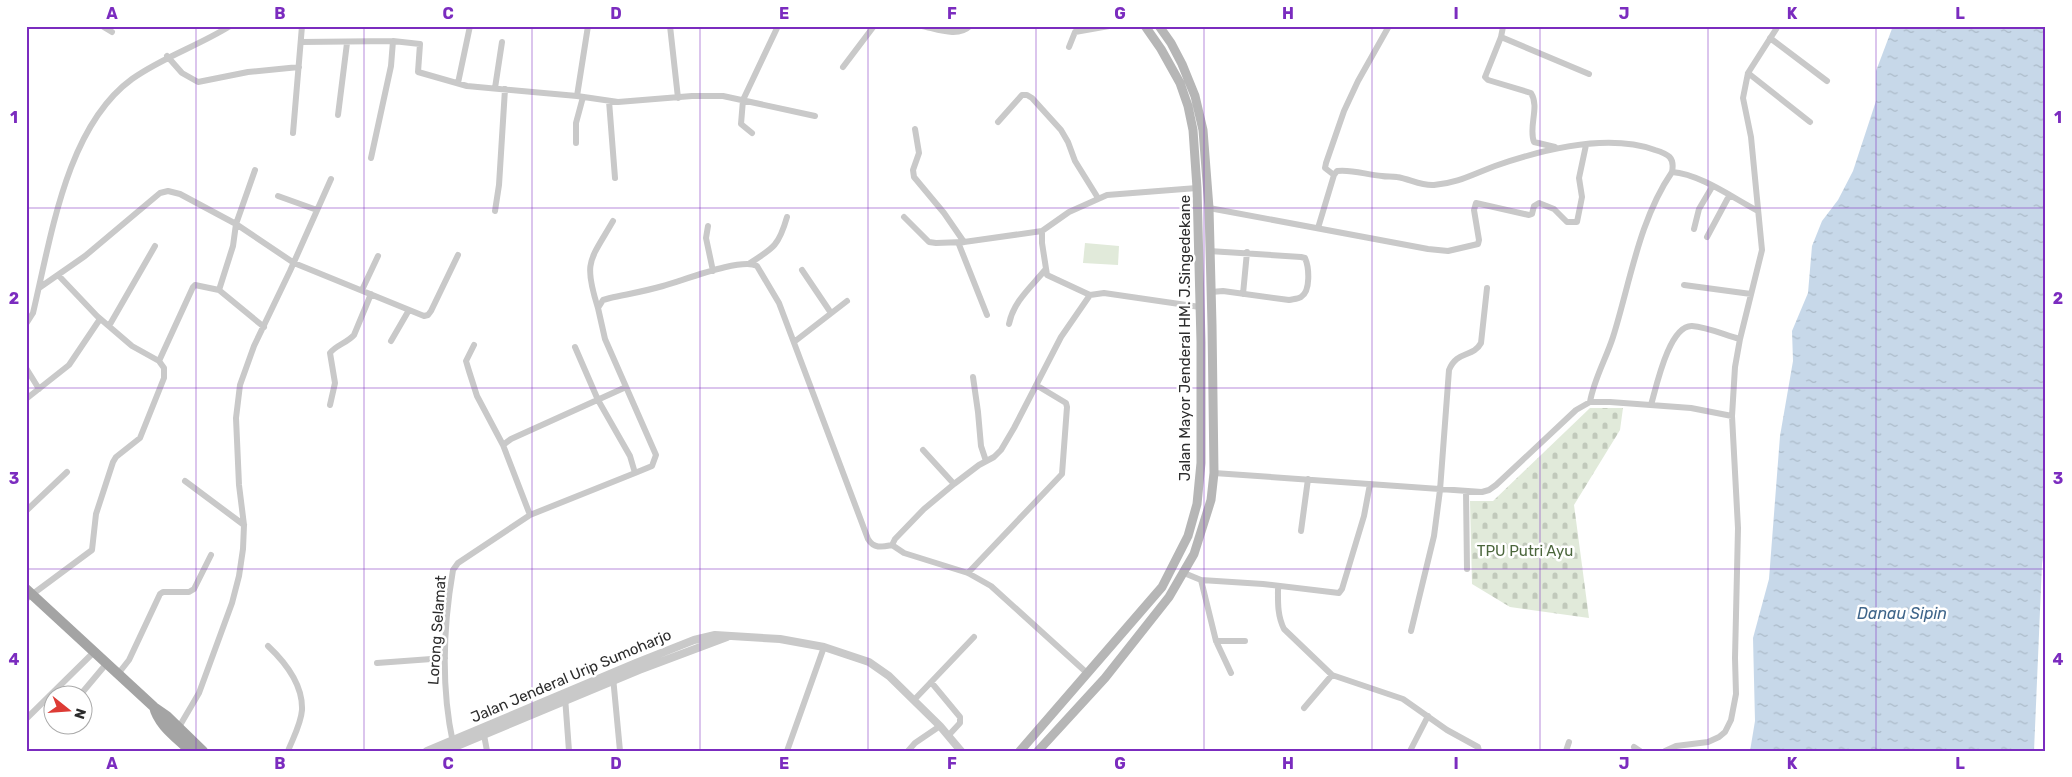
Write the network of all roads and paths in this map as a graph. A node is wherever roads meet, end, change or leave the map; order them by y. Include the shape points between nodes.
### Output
1 (102, 26) edge
2 (302, 26) edge
3 (470, 26) edge
4 (588, 26) edge
5 (670, 26) edge
6 (778, 26) edge
7 (874, 26) edge
8 (922, 26) edge
9 (970, 26) edge
10 (1110, 26) edge
11 (1145, 26) edge
12 (1158, 26) edge
13 (1389, 26) edge
14 (1502, 26) edge
15 (1778, 26) edge
16 (225, 27) edge
17 (112, 32) dead end
18 (1501, 37) junction
19 (1770, 38) junction
20 (393, 41) junction
21 (301, 42) junction
22 (348, 42) junction
23 (502, 42) dead end
24 (1069, 47) dead end
25 (167, 56) junction
26 (299, 67) junction
27 (844, 67) dead end
28 (1748, 73) junction
29 (1589, 74) dead end
30 (1827, 81) dead end
31 (458, 83) junction
32 (495, 88) junction
33 (505, 89) junction
34 (580, 97) junction
35 (678, 98) junction
36 (743, 100) junction
37 (609, 101) junction
38 (338, 115) dead end
39 (814, 116) dead end
40 (998, 122) dead end
41 (1810, 122) dead end
42 (915, 129) dead end
43 (293, 133) dead end
44 (752, 133) dead end
45 (576, 143) dead end
46 (1586, 145) junction
47 (1556, 148) junction
48 (372, 158) dead end
49 (255, 170) dead end
50 (1672, 172) junction
51 (1334, 175) junction
52 (615, 178) dead end
53 (330, 179) dead end
54 (1712, 187) junction
55 (1197, 188) junction
56 (278, 196) dead end
57 (1729, 196) junction
58 (1098, 198) junction
59 (1209, 208) junction
60 (317, 210) junction
61 (495, 211) dead end
62 (1758, 211) junction
63 (787, 217) dead end
64 (904, 217) dead end
65 (613, 221) dead end
66 (236, 224) junction
67 (708, 226) dead end
68 (1318, 228) junction
69 (1694, 229) dead end
70 (1042, 230) junction
71 (1707, 237) dead end
72 (961, 242) junction
73 (155, 246) dead end
74 (1209, 251) junction
75 (1247, 252) junction
76 (458, 255) dead end
77 (378, 256) dead end
78 (294, 263) junction
79 (750, 263) junction
80 (802, 270) dead end
81 (1045, 270) junction
82 (713, 271) junction
83 (60, 276) junction
84 (1684, 285) dead end
85 (39, 288) junction
86 (1487, 288) dead end
87 (219, 290) junction
88 (362, 290) junction
89 (1211, 292) junction
90 (370, 294) junction
91 (1243, 294) junction
92 (1751, 294) junction
93 (1090, 296) junction
94 (847, 301) dead end
95 (1200, 307) junction
96 (598, 308) junction
97 (409, 310) junction
98 (831, 313) junction
99 (987, 315) dead end
100 (100, 319) junction
101 (26, 324) edge
102 (1010, 324) dead end
103 (109, 326) junction
104 (264, 327) junction
105 (1740, 339) junction
106 (391, 341) dead end
107 (794, 342) junction
108 (474, 345) dead end
109 (575, 347) dead end
110 (159, 361) junction
111 (1201, 365) junction
112 (1213, 365) junction
113 (26, 368) edge
114 (973, 377) dead end
115 (1213, 384) junction
116 (1036, 385) junction
117 (1201, 385) junction
118 (626, 387) junction
119 (39, 389) junction
120 (26, 399) edge
121 (598, 400) junction
122 (1590, 402) junction
123 (330, 405) dead end
124 (1651, 405) junction
125 (1732, 416) junction
126 (503, 445) junction
127 (923, 450) dead end
128 (986, 460) junction
129 (67, 472) dead end
130 (1214, 472) junction
131 (635, 473) junction
132 (1308, 479) junction
133 (185, 481) dead end
134 (954, 484) junction
135 (1370, 484) junction
136 (1440, 490) junction
137 (1466, 491) junction
138 (26, 511) edge
139 (530, 515) junction
140 (244, 525) junction
141 (1301, 531) dead end
142 (892, 545) junction
143 (210, 555) dead end
144 (1466, 569) dead end
145 (968, 573) junction
146 (1184, 574) junction
147 (1201, 580) junction
148 (1278, 586) junction
149 (28, 594) edge
150 (1412, 631) dead end
151 (974, 637) dead end
152 (1216, 641) junction
153 (1245, 641) dead end
154 (268, 646) dead end
155 (824, 647) junction
156 (94, 652) junction
157 (445, 658) junction
158 (107, 663) junction
159 (377, 663) dead end
160 (1087, 673) junction
161 (1231, 673) dead end
162 (118, 674) junction
163 (1332, 675) junction
164 (613, 677) junction
165 (932, 682) junction
166 (89, 684) edge
167 (565, 697) junction
168 (914, 700) junction
169 (154, 707) junction
170 (1304, 708) dead end
171 (1428, 716) junction
172 (26, 719) edge
173 (940, 726) junction
174 (179, 727) junction
175 (484, 735) junction
176 (948, 736) junction
177 (1569, 742) dead end
178 (453, 744) junction
179 (190, 751) edge
180 (203, 751) edge
181 (288, 751) edge
182 (426, 751) edge
183 (445, 751) edge
184 (487, 751) edge
185 (569, 751) edge
186 (620, 751) edge
187 (787, 751) edge
188 (908, 751) edge
189 (961, 751) edge
190 (1020, 751) edge
191 (1038, 751) edge
192 (1410, 751) edge
193 (1479, 751) edge
194 (1566, 751) edge
195 (1665, 751) edge

1 - 17 street
2 - 21 street
3 - 31 street
4 - 34 street
5 - 35 street
6 - 36 street
7 - 27 street
8 - 9 street via 956,32 965,31
10 - 24 street via 1075,32
11 - 55 main road, Jalan Mayor Jenderal HM. J.Singedekane via 1180,83 1188,106
12 - 59 main road, Jalan Mayor Jenderal HM. J.Singedekane via 1182,64 1200,113
13 - 51 street via 1344,111 1326,163 1326,168
14 - 18 street
15 - 19 street
16 - 25 street
18 - 29 street
18 - 47 street via 1486,77 1531,93 1534,98 1534,142
19 - 28 street
19 - 30 street
20 - 22 street
20 - 31 street via 420,44 418,72
20 - 48 street
21 - 22 street
21 - 26 street
22 - 38 street
23 - 32 street
25 - 26 street via 182,73 198,82 248,72
25 - 85 street via 121,88 94,122 63,188
26 - 43 street
28 - 41 street
28 - 62 street via 1742,98 1751,137
31 - 32 street
32 - 33 street
33 - 34 street
33 - 61 street
34 - 37 street
34 - 45 street
35 - 36 street via 723,96
35 - 37 street
36 - 39 street
36 - 44 street via 741,124
37 - 52 street
40 - 58 street via 1022,95 1032,98 1062,130 1075,162
42 - 72 street via 919,154 914,177 944,213
46 - 47 street
46 - 50 street via 1612,143 1646,147 1670,156
46 - 68 street via 1579,178 1582,197 1577,222 1567,222 1547,205 1537,203 1529,215 1476,203 1478,244 1448,251
47 - 51 street via 1444,184 1425,186 1396,176 1343,170
49 - 66 street
50 - 54 street via 1682,173
50 - 122 street via 1649,214 1609,350
51 - 68 street
53 - 60 street
54 - 57 street
54 - 69 street via 1698,209
55 - 58 street via 1117,193
55 - 95 main road, Jalan Mayor Jenderal HM. J.Singedekane
56 - 60 street
57 - 62 street
57 - 71 street
58 - 70 street
59 - 68 street
59 - 74 main road, Jalan Mayor Jenderal HM. J.Singedekane
60 - 78 street
62 - 92 street via 1762,250
63 - 79 street via 775,245
64 - 72 street via 929,242
65 - 96 street, Lorong Selamat via 590,263 590,282
66 - 78 street
66 - 83 street via 180,194 160,193
66 - 87 street
67 - 82 street via 706,238
70 - 72 street
70 - 81 street
72 - 99 street
73 - 103 street
74 - 75 street
74 - 89 main road, Jalan Mayor Jenderal HM. J.Singedekane
75 - 91 street
75 - 91 street via 1305,258 1307,289 1304,296 1289,300
76 - 97 street via 428,315
77 - 88 street
78 - 88 street
78 - 104 street
79 - 82 street
79 - 107 street via 760,270 779,304
80 - 98 street
81 - 93 street via 1050,278
81 - 102 street via 1020,299 1011,314
82 - 96 street via 603,300
83 - 85 street
83 - 100 street
84 - 92 street
85 - 101 street via 34,313
86 - 136 street via 1481,343 1476,350 1455,358 1449,370
87 - 104 street
87 - 110 street via 193,286
88 - 90 street
89 - 91 street
89 - 112 main road, Jalan Mayor Jenderal HM. J.Singedekane
90 - 97 street
90 - 123 street via 354,335 330,353 335,383
92 - 105 street
93 - 95 street via 1104,293
93 - 116 street via 1061,337
94 - 98 street
95 - 111 main road, Jalan Mayor Jenderal HM. J.Singedekane
96 - 118 street, Lorong Selamat via 605,339
97 - 106 street
98 - 107 street
100 - 103 street
100 - 119 street via 69,365
103 - 110 street via 132,346
104 - 140 street via 245,371 236,418
105 - 124 street via 1690,326 1682,330 1666,354
105 - 125 street
107 - 142 street via 868,539 874,546
108 - 126 street via 466,361 468,371 477,396
109 - 121 street
110 - 149 street via 164,368 164,378 140,438 116,456 96,514 92,550
111 - 112 main road
111 - 117 main road, Jalan Mayor Jenderal HM. J.Singedekane
112 - 115 main road, Jalan Mayor Jenderal HM. J.Singedekane
113 - 119 street
114 - 128 street via 981,446
115 - 117 main road
115 - 130 main road, Jalan Mayor Jenderal HM. J.Singedekane
116 - 128 street via 1006,443 994,457
116 - 145 street via 1066,403 1062,474
117 - 160 main road, Jalan Mayor Jenderal HM. J.Singedekane via 1200,486 1188,536 1162,587
118 - 121 street
118 - 131 street, Lorong Selamat via 656,455 652,466
119 - 120 street
121 - 126 street
121 - 131 street via 630,456
122 - 124 street
122 - 137 street via 1576,410 1489,490
124 - 125 street
125 - 195 street via 1738,528 1736,694 1730,720 1719,737
126 - 139 street
127 - 134 street
128 - 134 street
129 - 138 street
130 - 132 street
130 - 146 main road, Jalan Mayor Jenderal HM. J.Singedekane via 1204,525
131 - 139 street, Lorong Selamat
132 - 135 street
132 - 141 street
133 - 140 street
134 - 142 street via 924,509
135 - 136 street
135 - 148 street via 1364,516 1340,592
136 - 137 street
136 - 150 street via 1434,536
137 - 144 street
139 - 157 street, Lorong Selamat via 456,564 448,609
140 - 174 street via 243,549 232,603 199,693
142 - 145 street via 904,553
143 - 162 street via 194,589 160,594 129,660
145 - 160 street via 998,590
146 - 147 street
146 - 191 main road, Jalan Mayor Jenderal HM. J.Singedekane via 1105,678
147 - 148 street
147 - 152 street
148 - 163 street via 1278,610 1284,629
149 - 156 main road
151 - 165 street
152 - 153 street
152 - 161 street
154 - 181 street via 283,660 301,700 299,724
155 - 164 street, Jalan Jenderal Urip Sumoharjo via 755,636 715,635
155 - 168 street, Jalan Jenderal Urip Sumoharjo via 869,662 886,673
155 - 187 street
156 - 158 main road
156 - 172 street
157 - 159 street
157 - 178 street, Lorong Selamat via 445,702
158 - 162 main road
158 - 166 street
160 - 190 main road, Jalan Mayor Jenderal HM. J.Singedekane
162 - 169 main road
163 - 170 street
163 - 171 street via 1403,699
164 - 167 street, Jalan Jenderal Urip Sumoharjo
164 - 186 street
165 - 168 street
165 - 176 street via 960,717 960,723
167 - 175 street, Jalan Jenderal Urip Sumoharjo
167 - 178 street, Jalan Jenderal Urip Sumoharjo
167 - 185 street
168 - 173 street, Jalan Jenderal Urip Sumoharjo
169 - 174 main road
169 - 179 main road via 161,722
171 - 192 street
171 - 193 street via 1478,746
173 - 176 street, Jalan Jenderal Urip Sumoharjo
173 - 188 street via 914,743
174 - 180 main road
175 - 178 street, Jalan Jenderal Urip Sumoharjo
175 - 184 street
176 - 189 street, Jalan Jenderal Urip Sumoharjo
177 - 194 street
178 - 182 street, Jalan Jenderal Urip Sumoharjo
178 - 183 street, Jalan Jenderal Urip Sumoharjo

